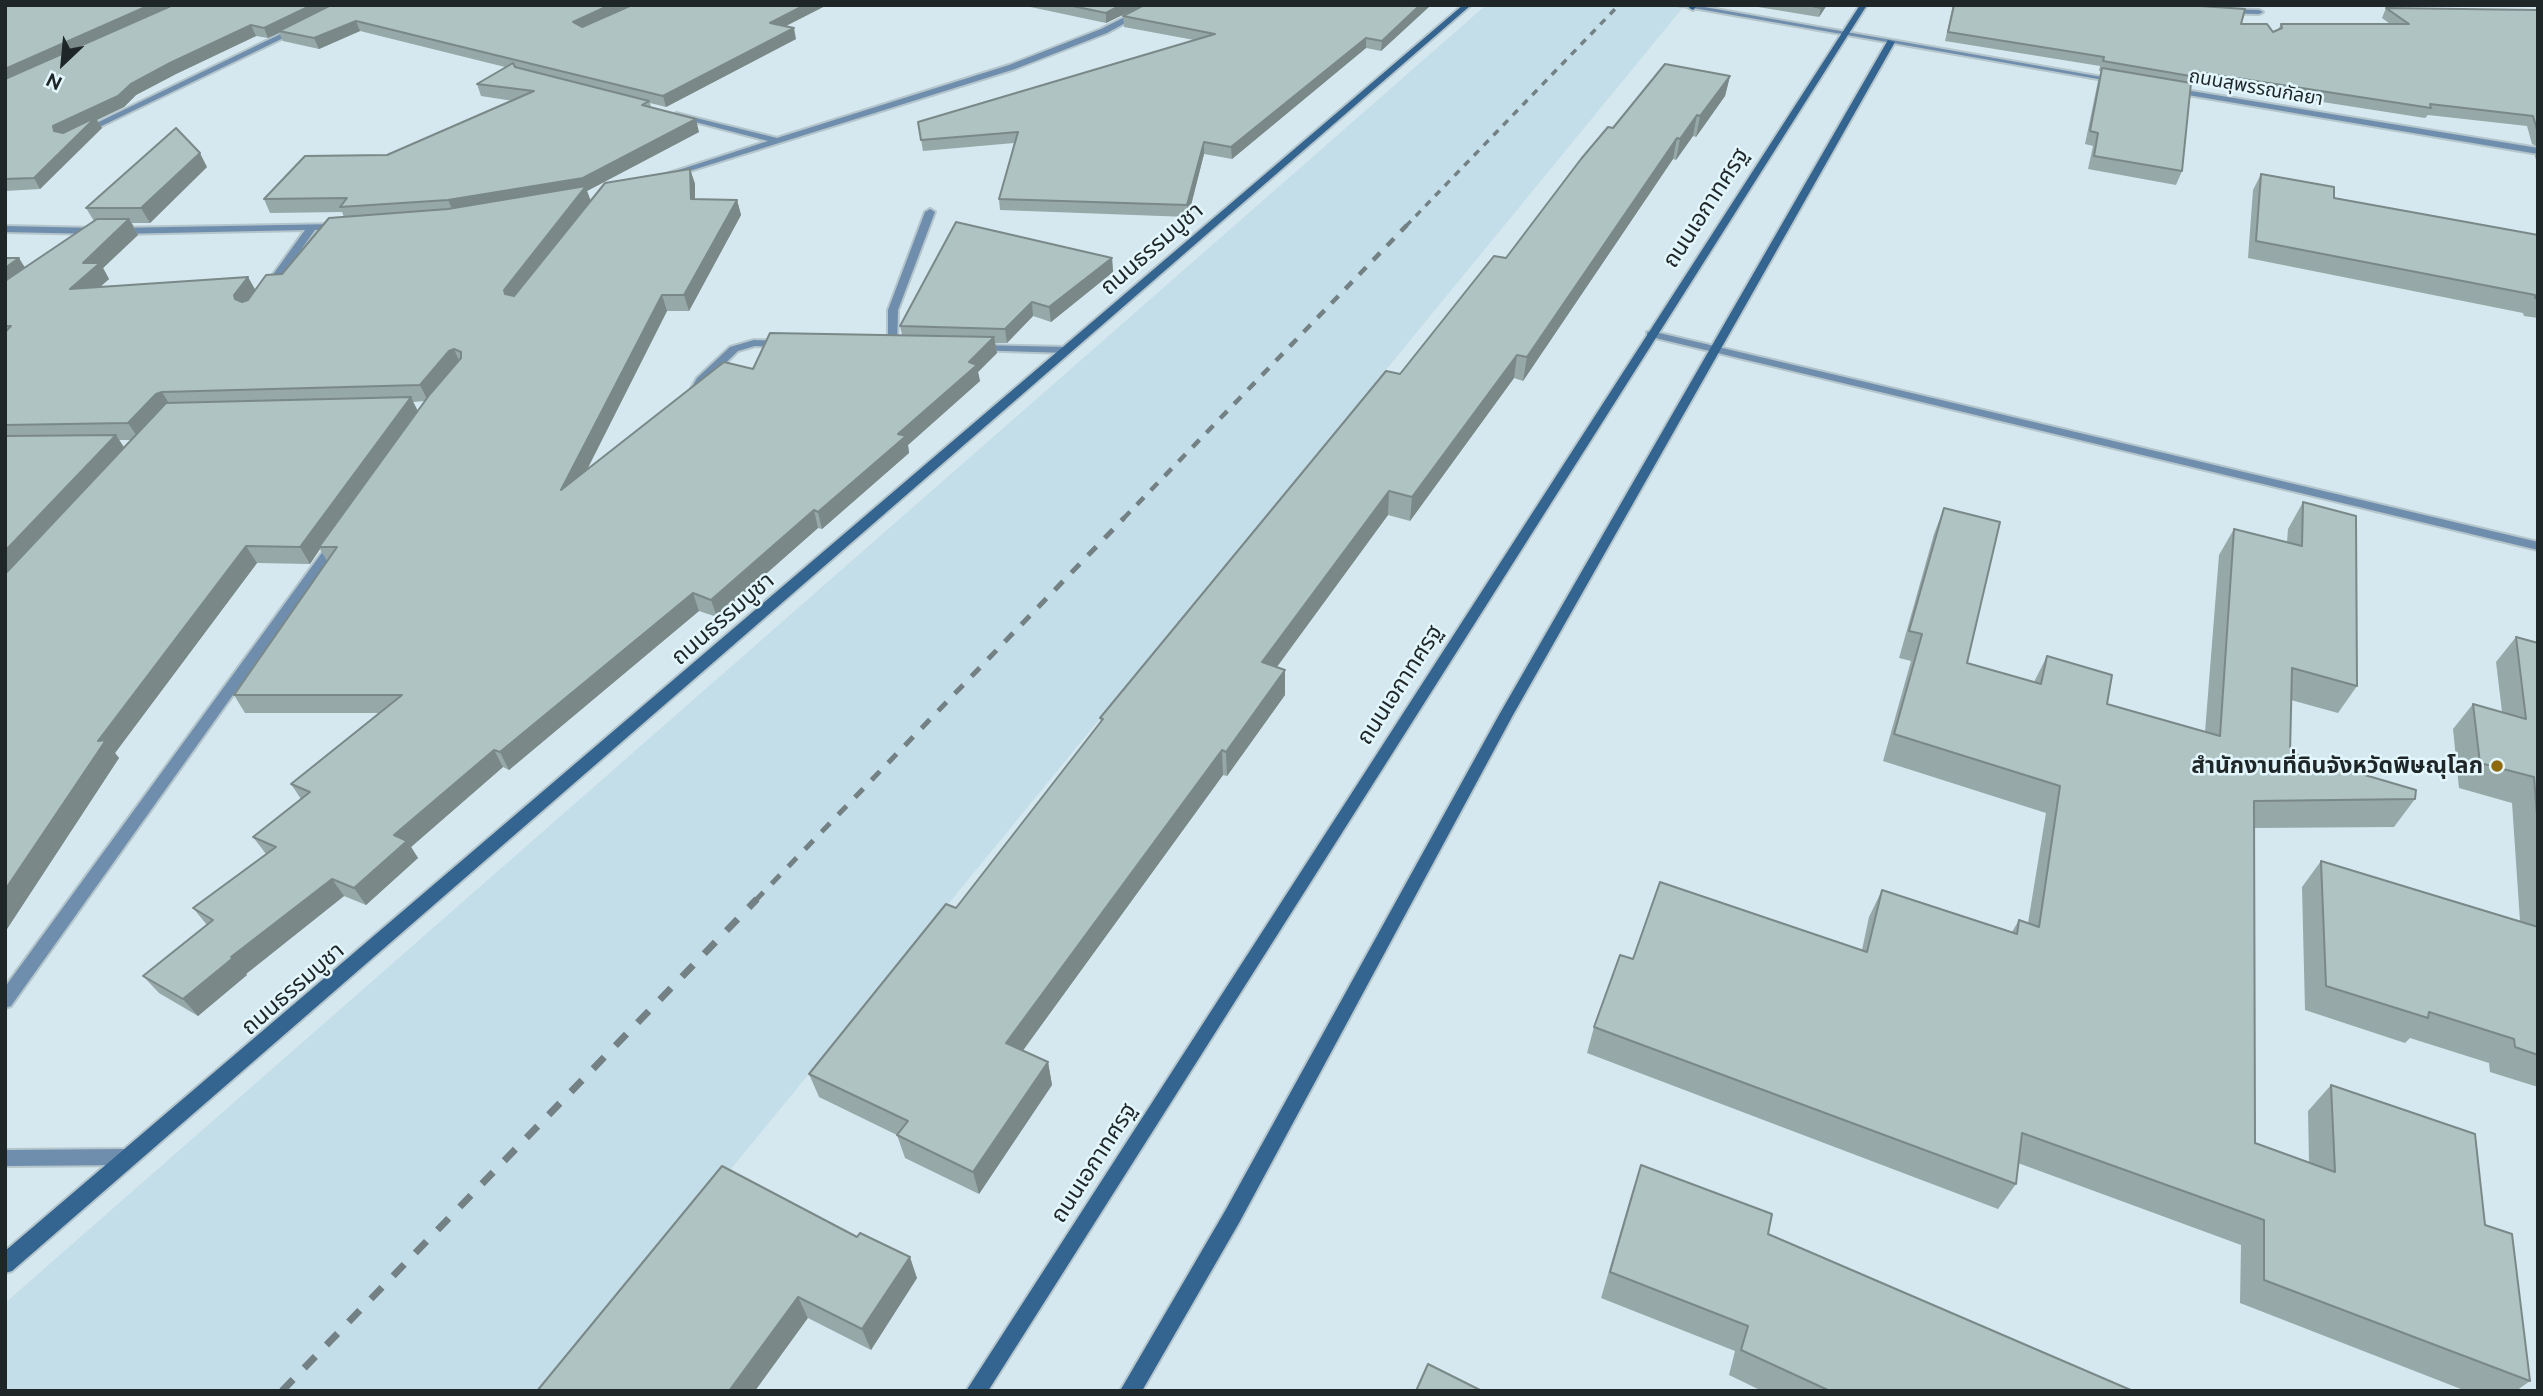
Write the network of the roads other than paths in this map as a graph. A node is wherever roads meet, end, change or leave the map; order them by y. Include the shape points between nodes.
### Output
1 (1155, 5) edge
2 (1468, 5) edge
3 (1679, 5) edge
4 (1864, 5) edge
5 (1694, 6) edge
6 (2257, 9) edge
7 (2217, 10) edge
8 (2264, 20) dead end
9 (312, 23) edge
10 (1844, 33) junction
11 (1891, 42) junction
12 (2119, 80) edge
13 (2160, 87) edge
14 (670, 113) edge
15 (77, 134) edge
16 (776, 141) junction
17 (2538, 151) edge
18 (645, 182) edge
19 (930, 212) dead end
20 (350, 227) edge
21 (5, 229) edge
22 (311, 229) junction
23 (101, 231) junction
24 (84, 244) edge
25 (265, 292) edge
26 (1651, 334) junction
27 (795, 344) edge
28 (878, 346) edge
29 (892, 346) junction
30 (905, 346) edge
31 (959, 348) edge
32 (1067, 350) junction
33 (1715, 350) junction
34 (694, 394) edge
35 (344, 530) edge
36 (2538, 546) edge
37 (5, 1001) edge
38 (129, 1157) junction
39 (5, 1158) edge
40 (10, 1257) edge
41 (976, 1391) edge
42 (1130, 1391) edge

1 - 16 street via 1104,31 1012,67
2 - 32 main road, ถนนธรรมบูชา
3 - 5 street
4 - 10 main road, ถนนเอกาทศรฐ
5 - 10 street
6 - 7 street
6 - 8 street
9 - 15 street
10 - 11 street
10 - 26 main road, ถนนเอกาทศรฐ
11 - 12 street
11 - 33 main road
13 - 17 street, ถนนสุพรรณกัลยา
14 - 16 street
16 - 18 street
19 - 29 street via 893,310
20 - 22 street
21 - 23 street
22 - 23 street
22 - 25 street
23 - 24 street
26 - 33 street
26 - 41 main road, ถนนเอกาทศรฐ
27 - 34 street via 742,345 701,380
28 - 29 street
29 - 30 street
31 - 32 street
32 - 38 main road, ถนนธรรมบูชา
33 - 36 street
33 - 42 main road via 1506,715 1232,1217
35 - 37 street
38 - 39 street
38 - 40 main road, ถนนธรรมบูชา

